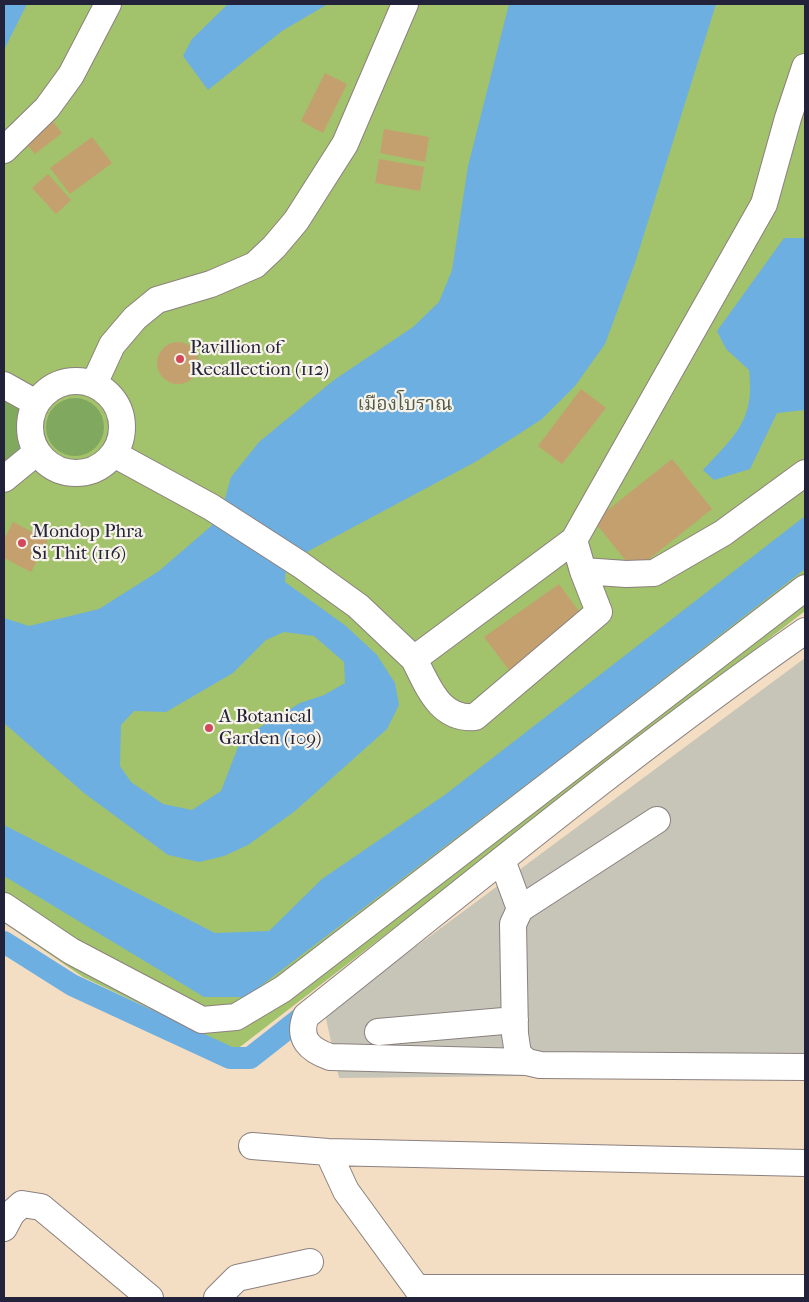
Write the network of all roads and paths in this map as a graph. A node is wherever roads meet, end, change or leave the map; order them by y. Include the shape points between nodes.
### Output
1 (108, 4) edge
2 (405, 4) edge
3 (805, 67) edge
4 (4, 150) edge
5 (94, 384) junction
6 (4, 385) edge
7 (36, 403) junction
8 (37, 452) junction
9 (114, 454) junction
10 (805, 473) edge
11 (4, 479) edge
12 (574, 540) junction
13 (583, 571) junction
14 (805, 588) edge
15 (805, 631) edge
16 (414, 659) junction
17 (657, 820) dead end
18 (502, 860) junction
19 (4, 906) edge
20 (520, 909) junction
21 (515, 1020) junction
22 (378, 1032) dead end
23 (527, 1062) junction
24 (805, 1067) edge
25 (252, 1146) dead end
26 (328, 1152) junction
27 (805, 1163) edge
28 (4, 1228) edge
29 (310, 1262) dead end
30 (805, 1288) edge
31 (420, 1293) edge
32 (150, 1298) edge
33 (217, 1298) edge

1 - 4 street via 71,75 46,108
2 - 5 street via 345,144 296,220 274,247 255,264 212,284 157,300 134,318 112,346
3 - 12 street via 764,204
5 - 7 street via 71,381 53,387
5 - 9 street via 108,393 120,410 123,426
6 - 7 street
7 - 8 street via 30,422
8 - 9 street via 48,464 62,471 82,473 98,468
8 - 11 street
9 - 16 street via 212,507 301,564 358,606
10 - 13 street via 723,533 654,573
12 - 13 street
12 - 16 street
13 - 16 street via 600,612 597,617 475,717 454,715 440,705
14 - 19 street via 283,989 236,1017 202,1020 70,951
15 - 18 street
17 - 20 street
18 - 20 street
18 - 23 street via 306,1016 302,1026 305,1041 315,1052 330,1057
20 - 21 street via 513,924
21 - 22 street
21 - 23 street via 518,1054
23 - 24 street via 540,1065
25 - 26 street
26 - 27 street
26 - 31 street via 346,1191
28 - 32 street via 12,1213 22,1204 41,1207
29 - 33 street via 237,1278
30 - 31 street

